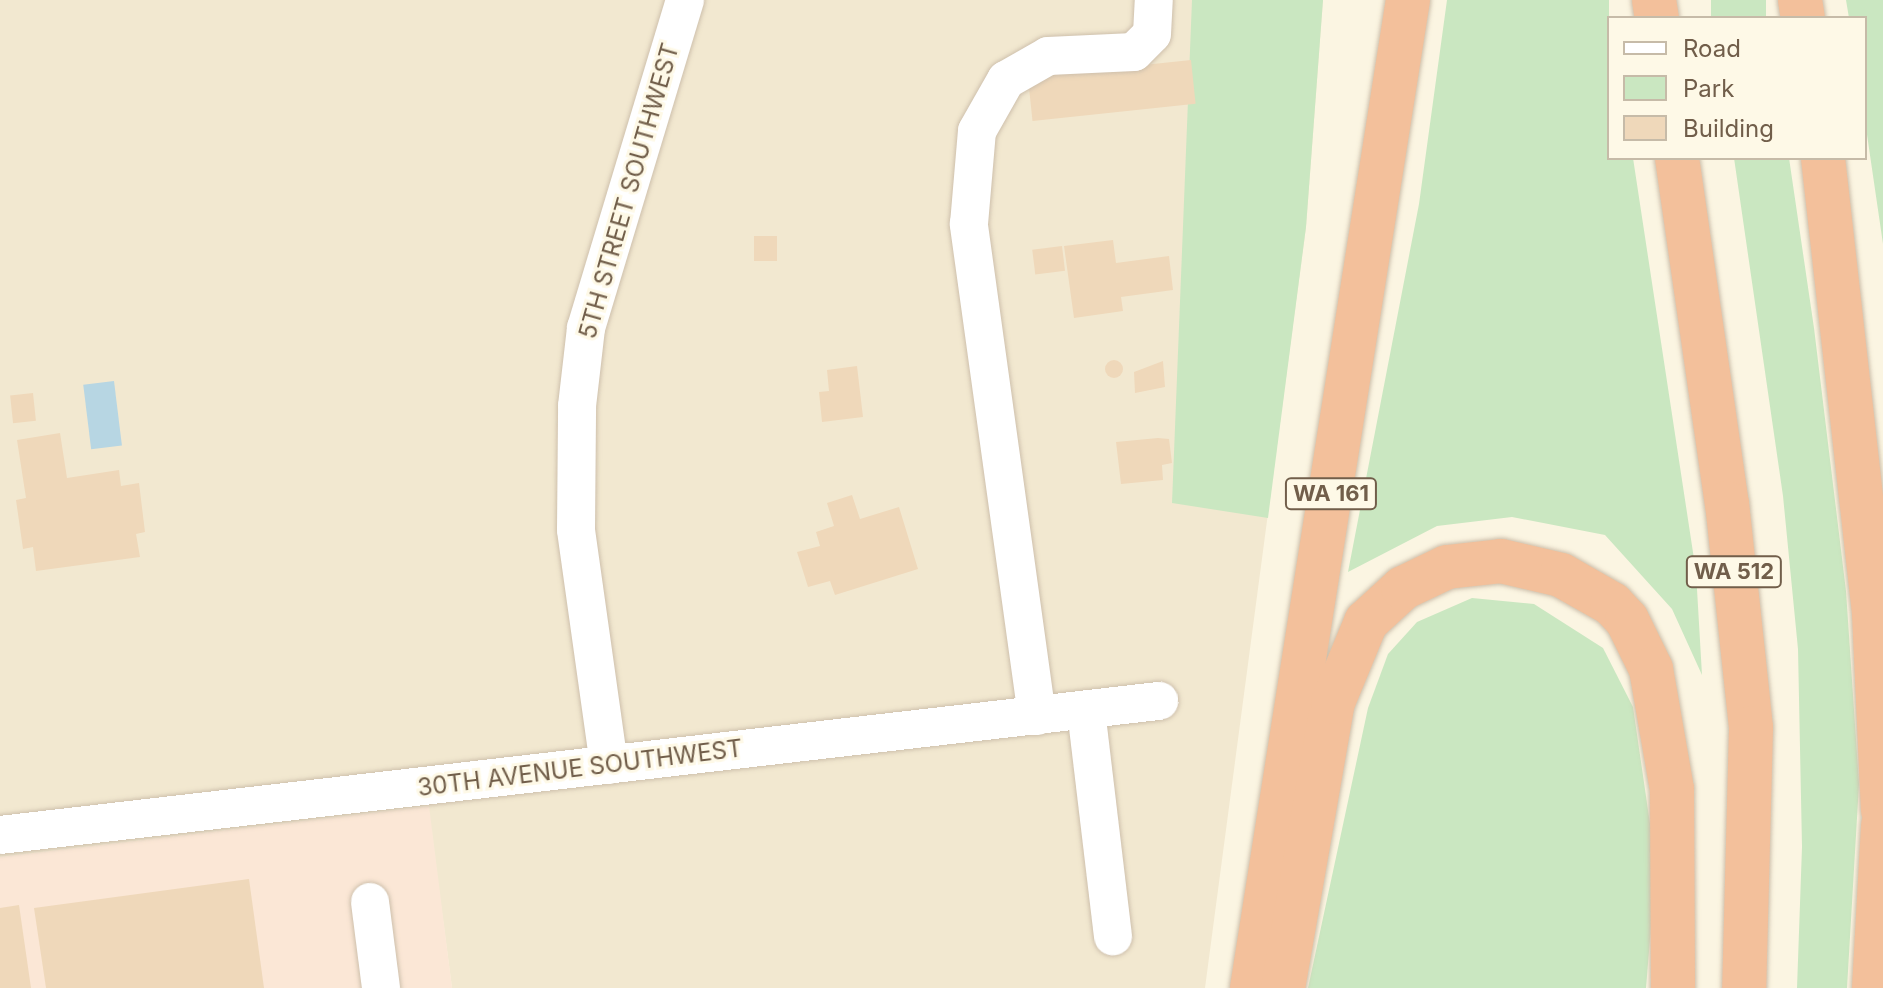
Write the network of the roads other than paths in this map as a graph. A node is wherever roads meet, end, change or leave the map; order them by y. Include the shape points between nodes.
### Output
1 (685, 0) edge
2 (1154, 0) edge
3 (1408, 0) edge
4 (1677, 160) edge
5 (1823, 160) edge
6 (1159, 701) dead end
7 (1086, 710) junction
8 (1037, 716) junction
9 (609, 765) junction
10 (1883, 810) edge
11 (1883, 825) edge
12 (0, 835) edge
13 (370, 902) dead end
14 (1113, 936) dead end
15 (381, 988) edge
16 (1252, 988) edge
17 (1283, 988) edge
18 (1673, 988) edge
19 (1744, 988) edge
20 (1874, 988) edge

1 - 9 street, 5TH STREET SOUTHWEST via 586,328 577,406 576,530
2 - 8 street via 1152,34 1134,52 1048,56 1006,80 977,131 969,224
3 - 16 highway, WA 161
4 - 19 highway, WA 512 via 1727,503 1751,728
5 - 10 highway via 1874,613
6 - 7 street, 30TH AVENUE SOUTHWEST
7 - 8 street, 30TH AVENUE SOUTHWEST
7 - 14 street
8 - 9 street, 30TH AVENUE SOUTHWEST
9 - 12 street, 30TH AVENUE SOUTHWEST
11 - 20 highway
13 - 15 street
17 - 18 highway via 1333,702 1366,622 1403,588 1447,567 1501,561 1561,575 1612,604 1627,620 1651,669 1672,789

